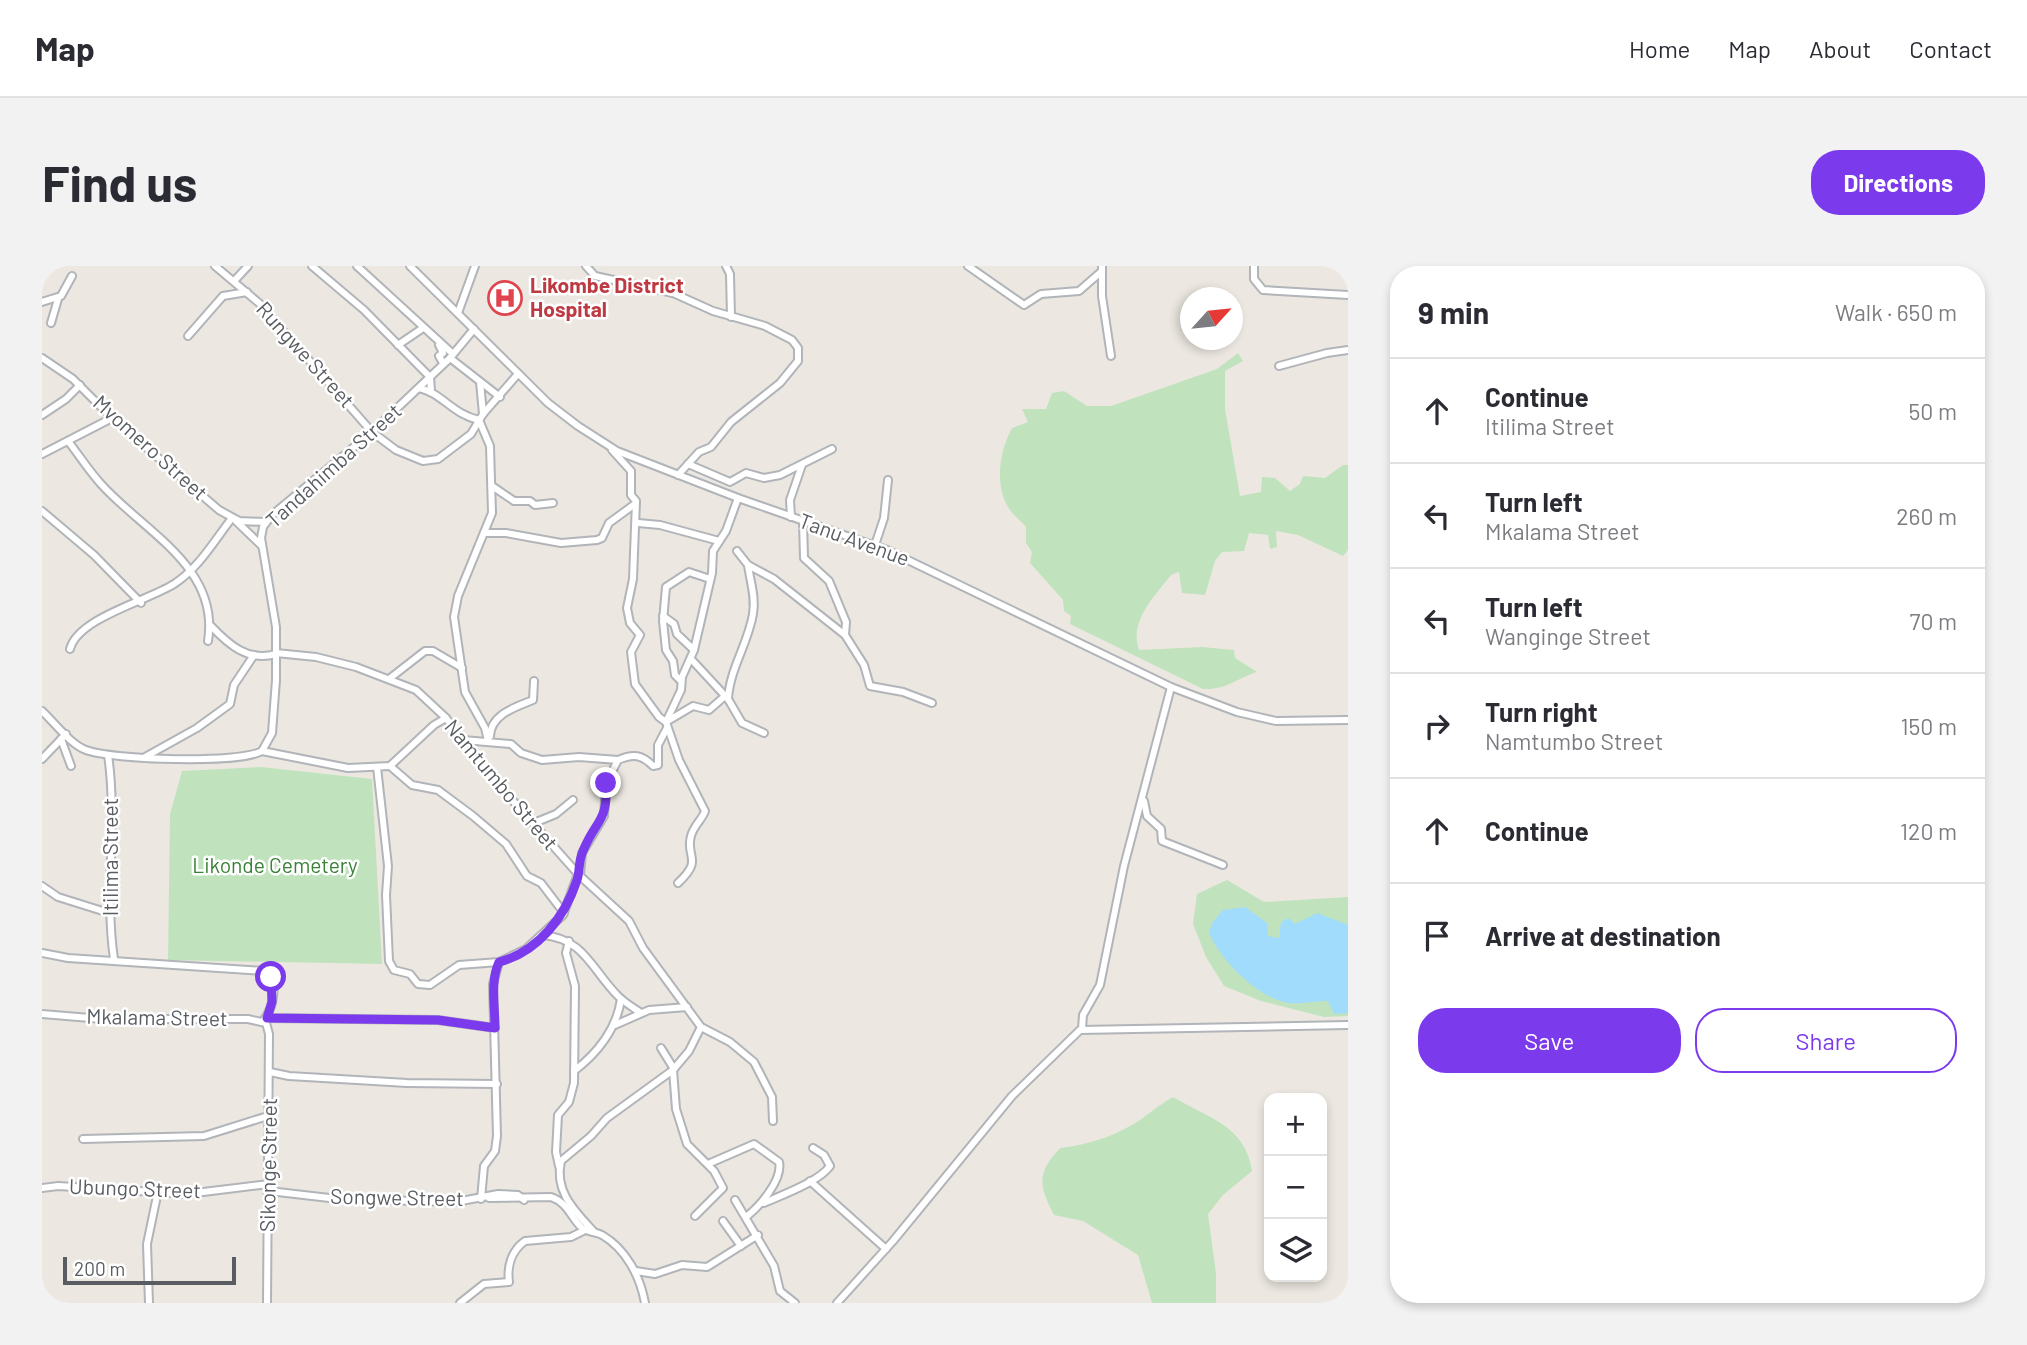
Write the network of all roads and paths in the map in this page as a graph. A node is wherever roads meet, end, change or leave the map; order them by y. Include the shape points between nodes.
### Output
1 (215, 266) edge
2 (248, 266) edge
3 (313, 266) edge
4 (357, 266) edge
5 (410, 266) edge
6 (586, 266) edge
7 (726, 266) edge
8 (968, 266) edge
9 (1254, 266) edge
10 (476, 267) edge
11 (1102, 269) edge
12 (72, 276) dead end
13 (235, 280) junction
14 (247, 292) junction
15 (1348, 295) edge
16 (58, 299) junction
17 (42, 302) edge
18 (457, 313) junction
19 (731, 317) junction
20 (51, 323) dead end
21 (423, 328) junction
22 (474, 329) junction
23 (188, 336) dead end
24 (436, 340) junction
25 (398, 345) junction
26 (1348, 350) edge
27 (451, 356) junction
28 (1111, 356) dead end
29 (42, 358) edge
30 (443, 363) junction
31 (1279, 366) dead end
32 (517, 375) junction
33 (430, 377) junction
34 (479, 381) junction
35 (80, 385) junction
36 (419, 388) junction
37 (430, 391) junction
38 (500, 397) junction
39 (42, 415) edge
40 (481, 417) junction
41 (112, 418) junction
42 (372, 432) junction
43 (68, 441) junction
44 (609, 446) junction
45 (832, 449) dead end
46 (42, 454) edge
47 (688, 464) junction
48 (802, 465) junction
49 (678, 475) junction
50 (888, 480) dead end
51 (492, 486) junction
52 (738, 498) junction
53 (553, 503) dead end
54 (635, 504) junction
55 (42, 512) edge
56 (791, 517) junction
57 (233, 519) junction
58 (803, 521) junction
59 (265, 522) junction
60 (638, 523) junction
61 (484, 533) junction
62 (719, 541) junction
63 (875, 545) junction
64 (262, 547) junction
65 (737, 551) dead end
66 (748, 565) junction
67 (190, 569) junction
68 (710, 579) junction
69 (141, 603) junction
70 (663, 616) junction
71 (211, 626) junction
72 (845, 635) junction
73 (208, 641) dead end
74 (70, 649) dead end
75 (694, 650) junction
76 (276, 653) junction
77 (254, 655) junction
78 (691, 659) junction
79 (463, 668) junction
80 (389, 680) junction
81 (534, 681) dead end
82 (681, 681) junction
83 (1171, 687) junction
84 (726, 698) junction
85 (932, 704) dead end
86 (42, 711) edge
87 (446, 718) junction
88 (1348, 720) edge
89 (667, 725) junction
90 (764, 733) dead end
91 (63, 736) junction
92 (463, 740) junction
93 (477, 740) junction
94 (489, 741) junction
95 (262, 751) junction
96 (108, 755) junction
97 (474, 755) junction
98 (145, 757) junction
99 (42, 759) edge
100 (618, 760) junction
101 (71, 766) dead end
102 (390, 766) junction
103 (377, 767) junction
104 (1143, 793) junction
105 (573, 800) dead end
106 (534, 823) junction
107 (1223, 865) dead end
108 (579, 875) junction
109 (678, 883) dead end
110 (42, 886) edge
111 (110, 913) junction
112 (564, 913) junction
113 (542, 935) junction
114 (569, 941) junction
115 (42, 953) edge
116 (114, 959) junction
117 (499, 962) junction
118 (621, 999) junction
119 (687, 1007) junction
120 (642, 1013) junction
121 (42, 1014) edge
122 (265, 1019) junction
123 (615, 1024) junction
124 (1348, 1025) edge
125 (701, 1027) junction
126 (495, 1028) junction
127 (1082, 1028) junction
128 (661, 1048) dead end
129 (674, 1070) junction
130 (575, 1071) junction
131 (270, 1072) junction
132 (497, 1084) junction
133 (271, 1115) junction
134 (772, 1121) dead end
135 (83, 1139) dead end
136 (813, 1148) dead end
137 (708, 1164) junction
138 (560, 1167) junction
139 (810, 1181) junction
140 (269, 1187) junction
141 (42, 1188) edge
142 (158, 1191) junction
143 (484, 1198) junction
144 (735, 1200) dead end
145 (762, 1204) junction
146 (695, 1216) dead end
147 (746, 1217) junction
148 (723, 1221) dead end
149 (585, 1230) junction
150 (594, 1232) junction
151 (758, 1235) junction
152 (741, 1246) junction
153 (886, 1249) junction
154 (636, 1271) junction
155 (644, 1301) edge
156 (149, 1303) edge
157 (267, 1303) edge
158 (460, 1303) edge
159 (795, 1303) edge
160 (836, 1303) edge

1 - 13 street, Rungwe Street
2 - 13 street
3 - 25 street
4 - 21 street
5 - 18 street, Tanu Avenue
6 - 19 street via 595,276 673,293
7 - 19 street
8 - 11 street via 1024,305 1041,294 1079,291
9 - 15 street via 1254,279 1263,290
10 - 18 street
11 - 28 street
12 - 16 street
13 - 14 street, Rungwe Street
14 - 23 street via 223,296
14 - 42 street, Rungwe Street
16 - 17 street
16 - 20 street
18 - 22 street, Tanu Avenue
19 - 47 street via 785,335 796,344 800,357 780,383
21 - 24 street
21 - 25 street
22 - 27 street, Tandahimba Street
22 - 32 street, Tanu Avenue
24 - 27 street
24 - 30 street via 443,350 439,356
25 - 33 street
26 - 31 street
27 - 30 street, Tandahimba Street
27 - 34 street
29 - 35 street, Mvomero Street
30 - 33 street, Tandahimba Street
32 - 38 street, Rungwe Street
32 - 44 street, Tanu Avenue
33 - 36 street, Tandahimba Street
33 - 37 street
34 - 38 street
34 - 40 street
35 - 39 street
35 - 41 street, Mvomero Street
36 - 37 street
36 - 42 street, Tandahimba Street
37 - 40 street via 453,410
38 - 40 street, Rungwe Street
40 - 42 street, Rungwe Street via 464,441 428,462 396,450
40 - 51 street via 490,446
41 - 43 street
41 - 57 street, Mvomero Street
42 - 59 street, Tandahimba Street
43 - 46 street
43 - 67 street via 101,485
44 - 49 street, Tanu Avenue
44 - 54 street via 631,471
45 - 48 street
47 - 48 street via 730,482 746,473 774,477
47 - 49 street
48 - 56 street via 790,500
49 - 52 street, Tanu Avenue
50 - 63 street via 884,518
51 - 53 street via 514,501
51 - 61 street via 492,513
52 - 56 street, Tanu Avenue
52 - 62 street
54 - 60 street
54 - 61 street via 609,523 597,540 561,542
55 - 69 street via 94,555
56 - 58 street, Tanu Avenue
57 - 59 street
57 - 64 street, Mvomero Street
57 - 67 street
58 - 63 street, Tanu Avenue
58 - 72 street via 804,558 829,582 846,622
59 - 64 street, Tandahimba Street
60 - 62 street
60 - 89 street via 627,608 640,637 631,652 634,678 636,687
61 - 79 street via 455,609
62 - 68 street via 713,551
63 - 83 street, Tanu Avenue
64 - 76 street, Tandahimba Street via 276,626
65 - 66 street
66 - 72 street via 808,603
66 - 84 street via 754,612
67 - 69 street via 175,584
67 - 71 street
68 - 70 street via 690,572 668,583
68 - 75 street
69 - 74 street via 83,629
70 - 75 street
70 - 82 street via 666,650
71 - 73 street
71 - 77 street via 238,651
72 - 85 street via 864,665 870,686
75 - 78 street
76 - 77 street, Namtumbo Street
76 - 80 street, Namtumbo Street via 337,662
76 - 95 street, Tandahimba Street via 272,733
77 - 98 street via 232,688 230,704
78 - 82 street
78 - 84 street
79 - 80 street via 425,651
79 - 94 street via 465,692
80 - 87 street, Namtumbo Street via 416,690
81 - 94 street via 533,700 497,719
82 - 89 street
83 - 88 street, Tanu Avenue via 1276,721
83 - 104 street
84 - 89 street via 709,710 693,706
84 - 90 street via 741,723
86 - 91 street
87 - 92 street, Namtumbo Street
87 - 102 street
89 - 100 street via 657,745 658,765 637,755
89 - 109 street via 705,811 690,838 692,864
91 - 96 street via 85,750
91 - 99 street
91 - 101 street
92 - 93 street
92 - 97 street, Namtumbo Street
93 - 94 street
93 - 97 street
94 - 100 street via 511,744 540,760
95 - 98 street via 240,758
95 - 103 street via 348,768
96 - 98 street
96 - 111 street, Itilima Street
97 - 106 street, Namtumbo Street
100 - 108 street via 606,783 604,816 582,853
102 - 103 street
102 - 112 street via 412,785 438,790 473,816 506,844 527,876 541,883
103 - 117 street via 388,866 392,968 428,986 459,965
104 - 107 street via 1145,813 1161,828 1163,842
104 - 127 street via 1100,985 1083,1014
105 - 106 street
106 - 108 street, Namtumbo Street
108 - 112 street
108 - 119 street, Namtumbo Street via 629,921
110 - 111 street via 58,897
111 - 116 street, Itilima Street
112 - 113 street
113 - 114 street
113 - 117 street via 519,954
114 - 118 street
114 - 130 street via 566,953 575,986
115 - 116 street
116 - 122 street via 264,971 273,984 272,1007
117 - 126 street via 493,984
118 - 120 street
118 - 123 street
119 - 120 street
119 - 125 street, Namtumbo Street
120 - 123 street
121 - 122 street, Mkalama Street via 102,1019
122 - 126 street, Mkalama Street via 438,1020
122 - 131 street, Sikonge Street
123 - 130 street
124 - 127 street
125 - 129 street
125 - 134 street via 754,1062 772,1097
126 - 132 street
127 - 153 street via 1012,1096
128 - 129 street
129 - 137 street via 676,1109 687,1144
129 - 138 street via 607,1118 566,1154
130 - 138 street via 569,1102 558,1115
131 - 132 street via 407,1083
131 - 133 street, Sikonge Street
132 - 143 street via 496,1148 484,1166
133 - 135 street via 204,1136
133 - 140 street, Sikonge Street
136 - 139 street via 830,1166
137 - 145 street via 755,1144 780,1167
137 - 146 street via 721,1180 722,1190
138 - 150 street via 561,1191
139 - 145 street
139 - 153 street
140 - 142 street, Ubungo Street via 195,1194
140 - 143 street, Songwe Street via 338,1199 456,1202
140 - 157 street, Sikonge Street
141 - 142 street, Ubungo Street
142 - 156 street via 147,1244
143 - 149 street, Songwe Street via 503,1194 524,1199 551,1197
144 - 147 street
145 - 147 street
147 - 151 street
148 - 152 street
149 - 150 street
149 - 158 street via 573,1237 522,1242 506,1271 509,1282 484,1284
150 - 154 street via 617,1248
151 - 152 street
151 - 159 street via 774,1266 780,1291
152 - 154 street via 707,1267 682,1265 655,1274
153 - 160 street
154 - 155 street

